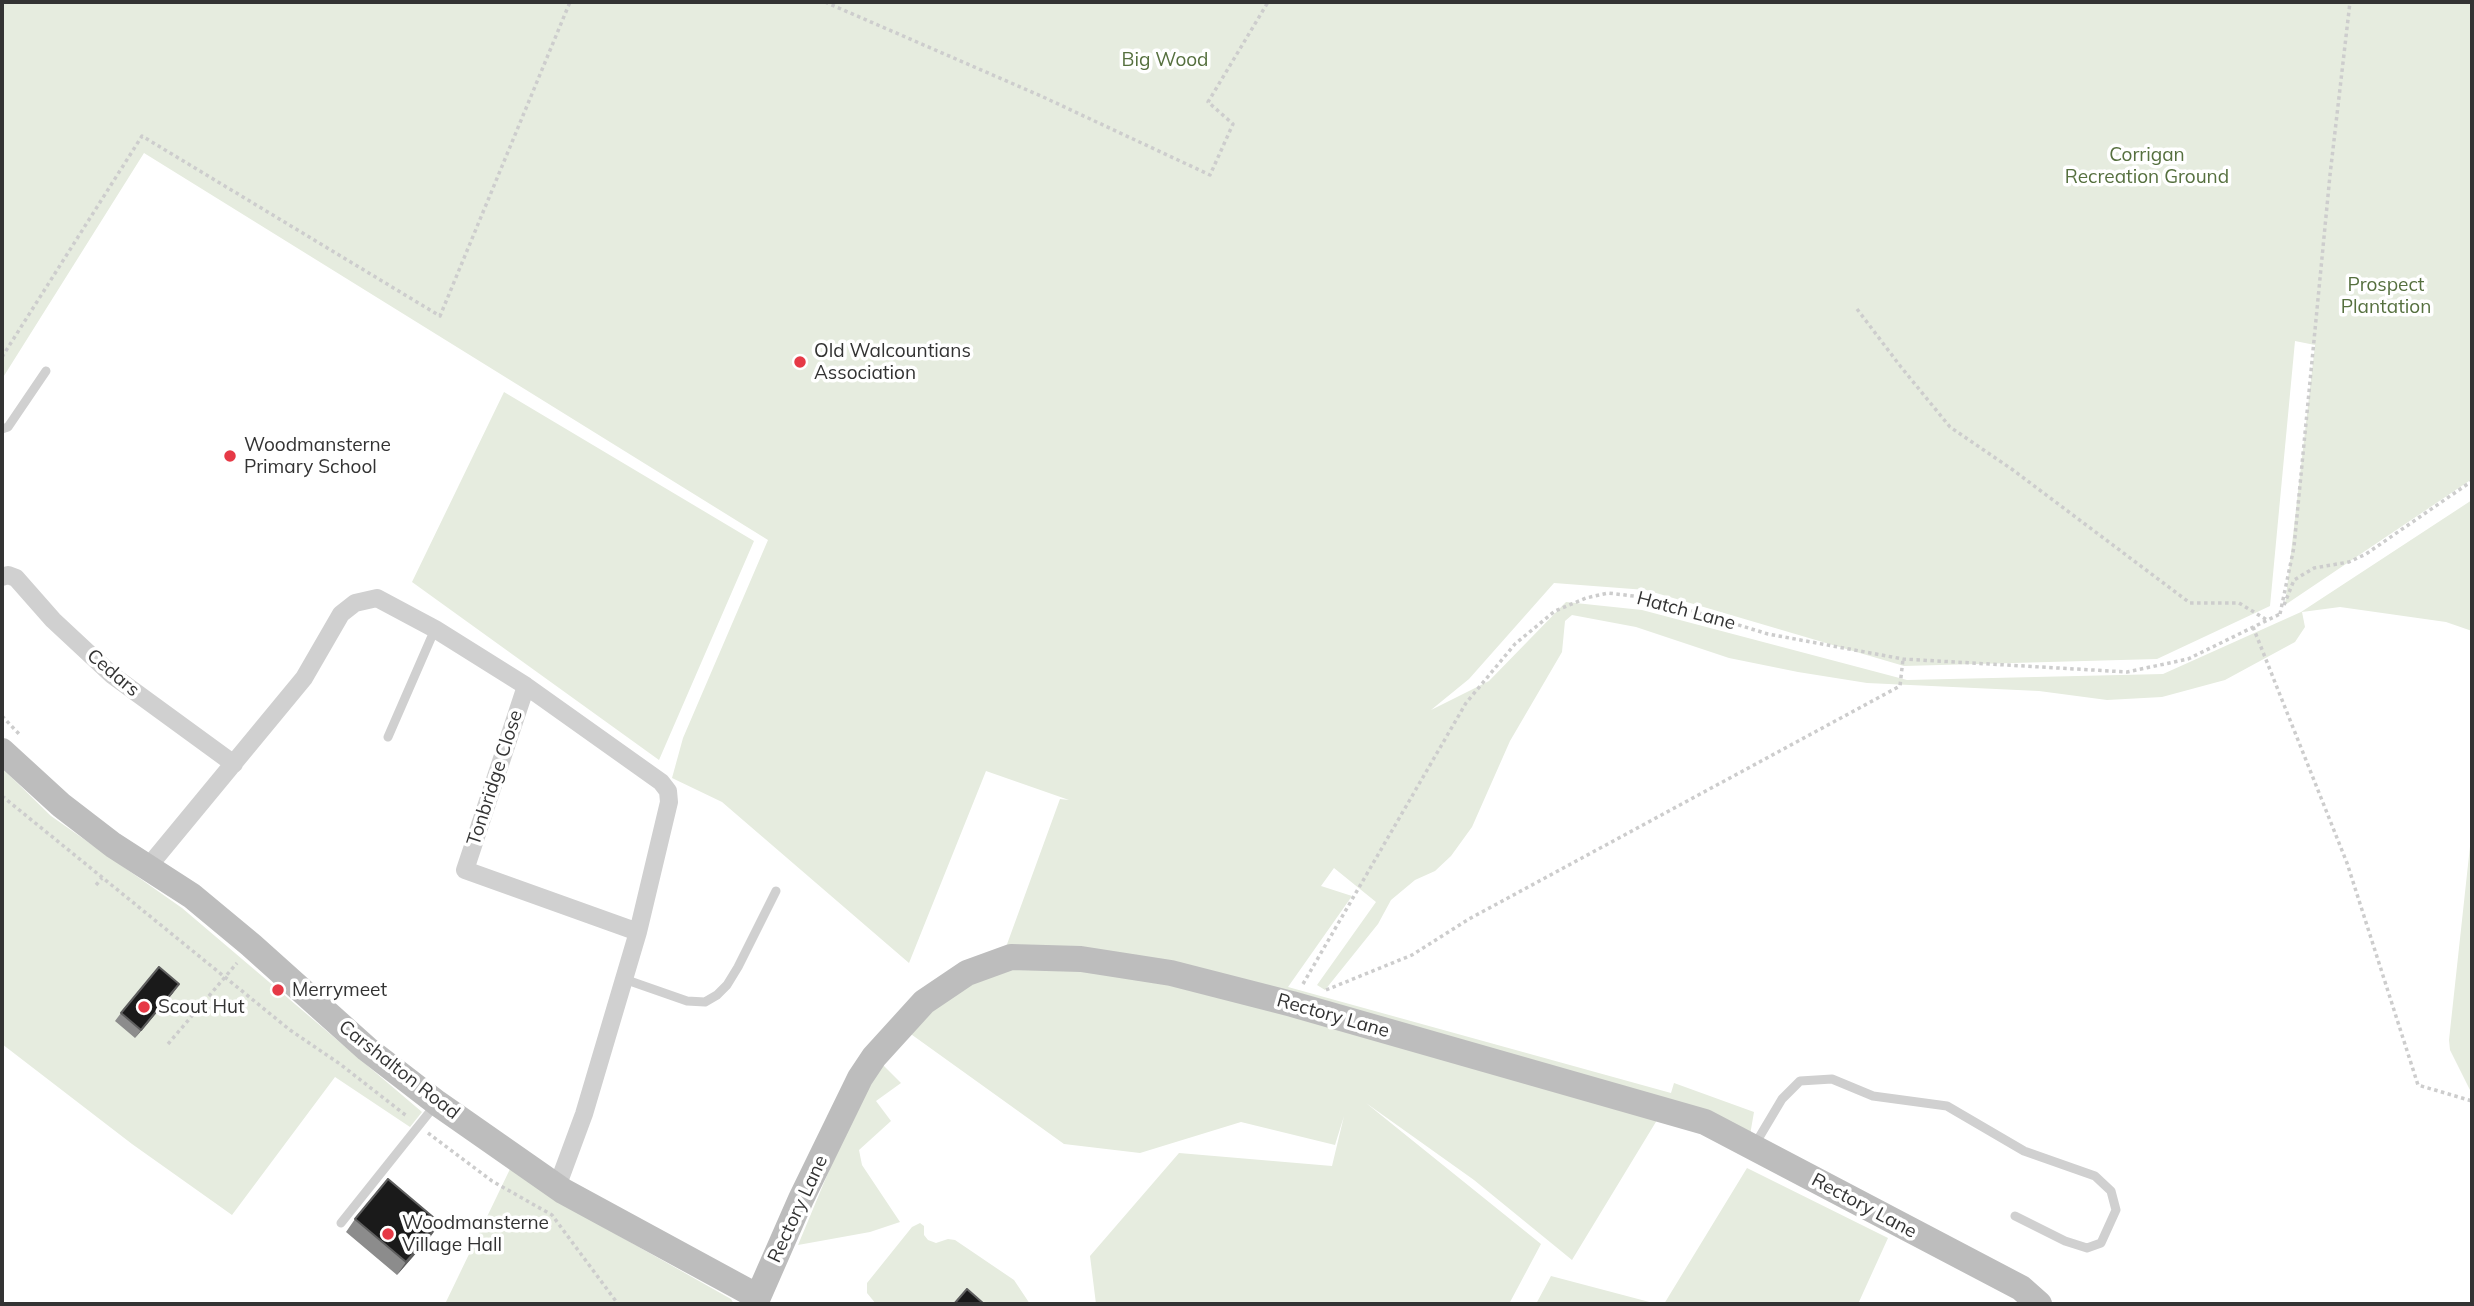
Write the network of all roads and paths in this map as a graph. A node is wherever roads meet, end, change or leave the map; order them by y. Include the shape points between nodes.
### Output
1 (570, 2) edge
2 (825, 2) edge
3 (1269, 2) edge
4 (2350, 2) edge
5 (1857, 309) dead end
6 (2, 357) edge
7 (46, 371) dead end
8 (2, 429) edge
9 (2472, 481) edge
10 (2, 577) edge
11 (2280, 614) junction
12 (2267, 620) junction
13 (2253, 627) junction
14 (435, 629) junction
15 (1903, 659) junction
16 (526, 686) junction
17 (388, 737) dead end
18 (2, 751) edge
19 (234, 764) junction
20 (2, 796) edge
21 (148, 867) junction
22 (102, 878) junction
23 (96, 886) dead end
24 (776, 891) dead end
25 (638, 932) junction
26 (251, 945) junction
27 (225, 977) junction
28 (624, 979) junction
29 (1325, 990) dead end
30 (1292, 1004) junction
31 (168, 1044) dead end
32 (2472, 1101) edge
33 (437, 1103) junction
34 (419, 1126) junction
35 (1753, 1148) junction
36 (557, 1187) junction
37 (2015, 1216) dead end
38 (341, 1223) dead end
39 (757, 1301) edge
40 (618, 1304) edge
41 (2039, 1304) edge

1 - 6 path via 440,316 142,136
2 - 3 path via 1210,175 1233,124 1208,102
4 - 11 path via 2294,547
5 - 12 path via 1950,427 2190,603 2239,603
7 - 8 lane via 8,427
9 - 11 path via 2366,554 2314,568 2294,580
10 - 19 street, Cedars via 16,578 112,676
11 - 12 path, Hatch Lane
12 - 13 path, Hatch Lane
13 - 15 path, Hatch Lane via 2188,659 2127,672
13 - 32 path via 2347,863 2418,1085
14 - 16 street
14 - 17 lane
14 - 19 street via 377,598 355,603 341,614 304,678
15 - 29 path via 1900,686 1469,919 1412,955
15 - 30 path, Hatch Lane via 1768,634 1650,598 1608,593 1555,611 1515,644 1466,703
16 - 25 street via 668,791
16 - 25 street, Tonbridge Close via 457,871
18 - 21 main road, Carshalton Road via 71,813
19 - 21 street
20 - 22 path
21 - 26 main road, Carshalton Road
22 - 23 path
22 - 27 path
24 - 28 lane via 727,985 705,1002 687,1001
25 - 28 street
26 - 27 path
26 - 33 main road, Carshalton Road via 367,1049
27 - 31 path
27 - 34 path
28 - 36 street
30 - 35 main road, Rectory Lane via 1704,1122
30 - 39 main road, Rectory Lane via 1171,973 1081,959 1011,957 967,973 924,1002 873,1057 807,1187
33 - 34 lane
33 - 36 main road, Carshalton Road
34 - 38 lane
34 - 40 path via 492,1181 552,1215
35 - 37 lane via 1782,1099 1800,1082 1832,1079 1873,1096 1947,1106 2024,1151 2095,1176 2112,1191 2116,1210 2101,1242 2087,1248
35 - 41 main road, Rectory Lane via 2021,1288
36 - 39 main road, Carshalton Road

